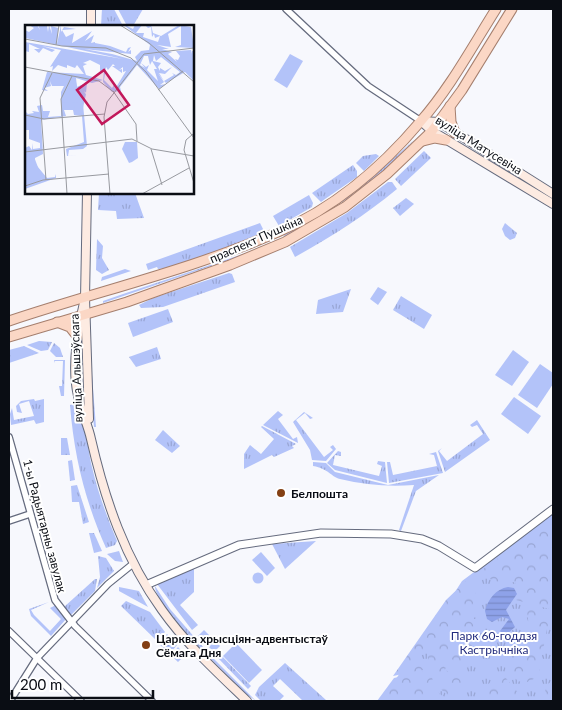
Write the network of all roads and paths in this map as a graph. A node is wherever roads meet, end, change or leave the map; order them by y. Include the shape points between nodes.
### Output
1 (91, 9) edge
2 (286, 9) edge
3 (496, 9) edge
4 (512, 9) edge
5 (91, 25) edge
6 (450, 106) junction
7 (421, 121) junction
8 (439, 122) junction
9 (432, 131) junction
10 (455, 133) junction
11 (446, 140) junction
12 (420, 142) junction
13 (533, 192) junction
14 (87, 194) edge
15 (553, 194) edge
16 (553, 204) edge
17 (85, 298) junction
18 (84, 314) junction
19 (11, 320) edge
20 (54, 322) junction
21 (13, 336) edge
22 (78, 336) junction
23 (90, 436) junction
24 (9, 438) edge
25 (553, 509) edge
26 (30, 514) junction
27 (9, 521) edge
28 (134, 563) junction
29 (146, 585) junction
30 (72, 622) junction
31 (9, 630) edge
32 (37, 658) junction
33 (10, 701) edge
34 (81, 701) edge
35 (152, 701) edge
36 (247, 701) edge

1 - 5 main road
2 - 7 street via 368,86
3 - 7 main road, праспект Пушкіна
4 - 6 main road, праспект Пушкіна
6 - 8 main road, праспект Пушкіна
6 - 10 main road
7 - 8 main road, вуліца Матусевіча
7 - 9 main road, вуліца Матусевіча
7 - 17 main road, праспект Пушкіна via 366,177 284,229 176,270
8 - 9 main road, праспект Пушкіна
8 - 10 main road, вуліца Матусевіча
9 - 11 main road, вуліца Матусевіча
9 - 12 main road, праспект Пушкіна
10 - 15 main road, вуліца Матусевіча
11 - 12 main road via 435,138
11 - 13 main road, вуліца Матусевіча
12 - 18 main road, праспект Пушкіна via 358,198 284,242 230,265
13 - 15 main road via 531,188 534,187
13 - 16 main road, вуліца Матусевіча
14 - 17 main road, вуліца Альшэўскага
17 - 18 main road, вуліца Альшэўскага
17 - 19 main road, праспект Пушкіна
18 - 20 main road, праспект Пушкіна
18 - 22 main road, вуліца Альшэўскага
18 - 23 main road, вуліца Альшэўскага
19 - 21 main road via 20,327
20 - 21 main road, праспект Пушкіна
20 - 22 main road via 66,324
22 - 23 main road, вуліца Альшэўскага via 77,393
23 - 28 main road, вуліца Альшэўскага via 106,502
24 - 26 street, 1-ы Радыятарны завулак
25 - 29 street via 474,568 422,539 391,534 321,533 239,545
26 - 27 street
26 - 30 street, 1-ы Радыятарны завулак via 51,592
28 - 29 main road, вуліца Альшэўскага
28 - 30 street via 108,584
29 - 36 main road, вуліца Альшэўскага via 185,639
30 - 32 street
30 - 35 street, 1-ы Радыятарны завулак
31 - 32 street
32 - 33 street
32 - 34 street

